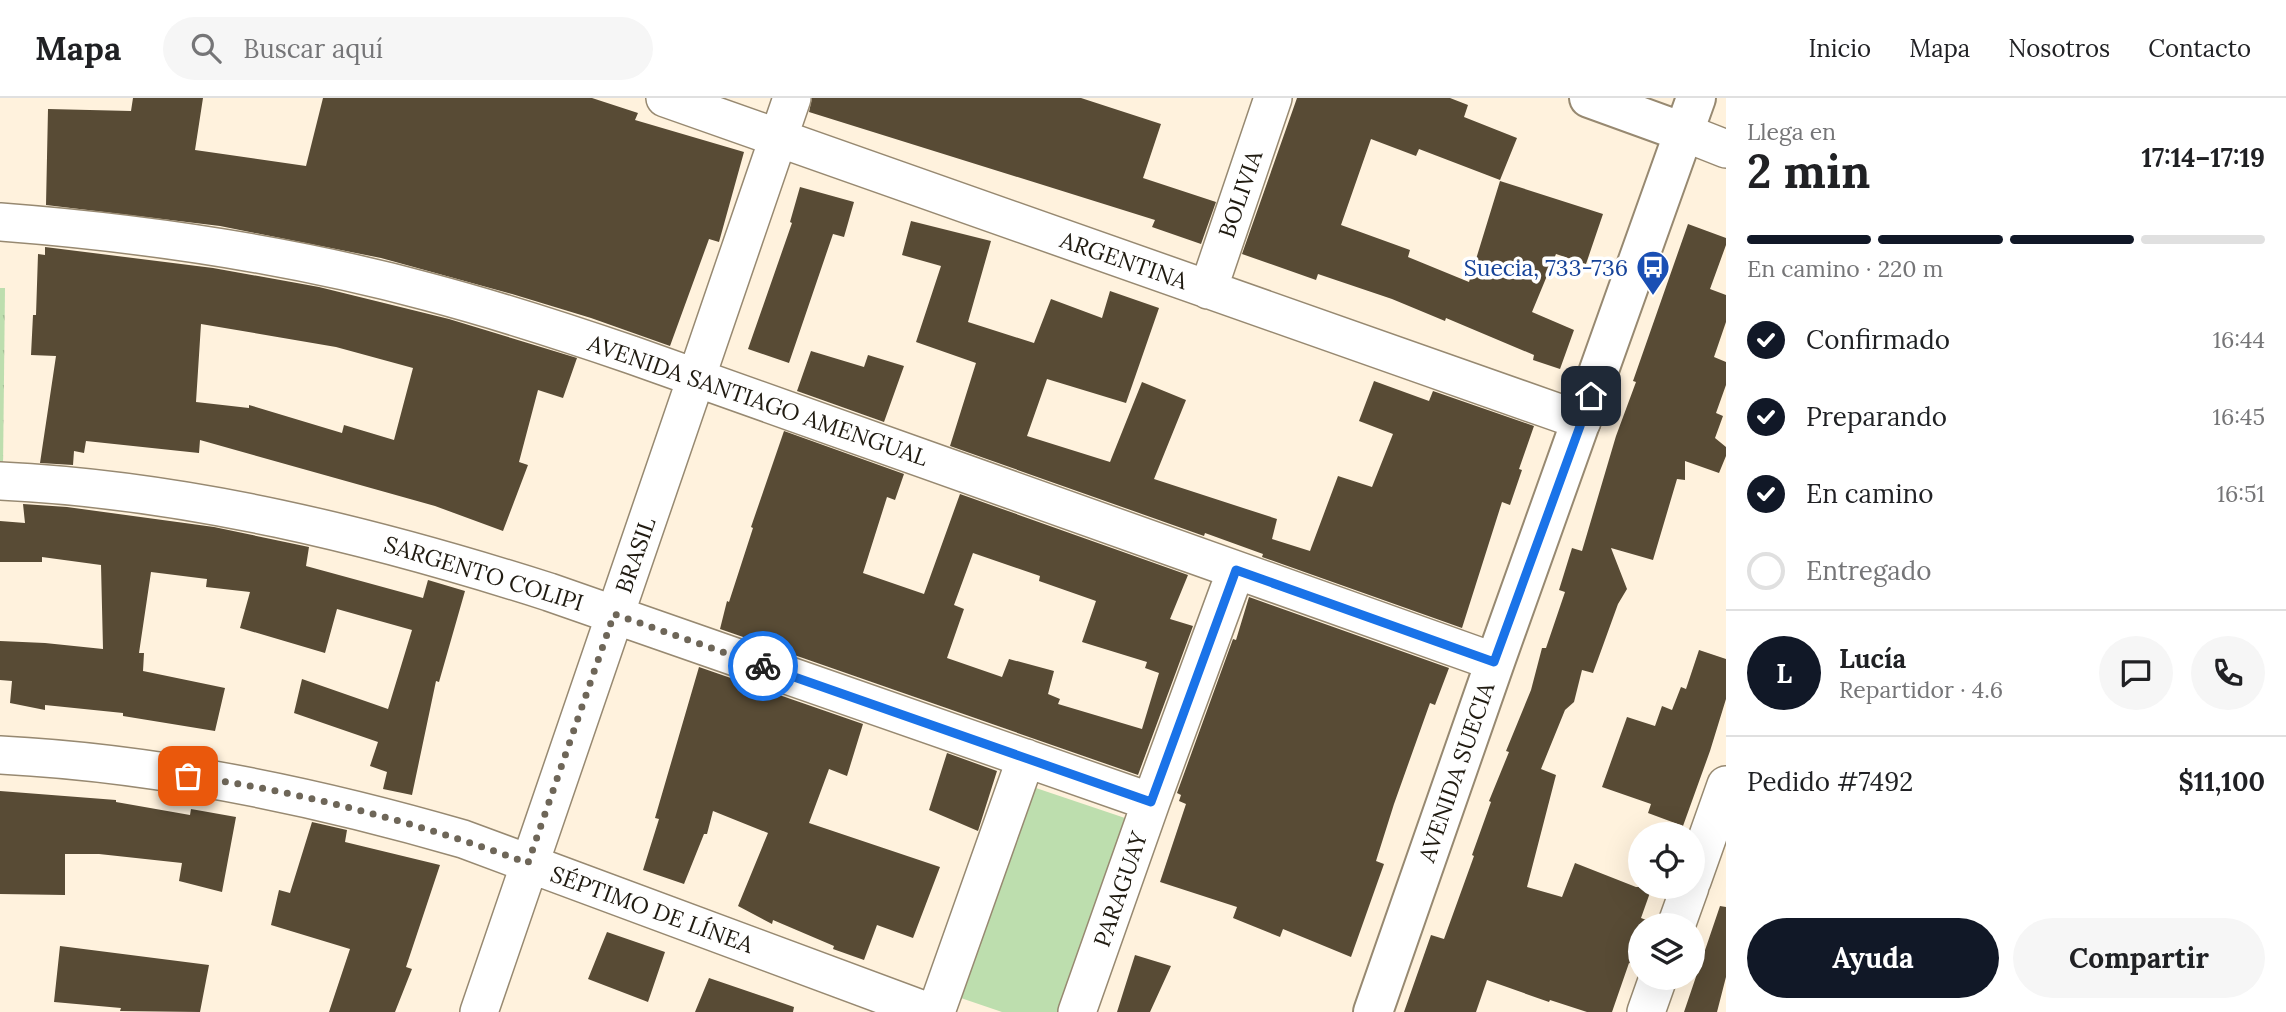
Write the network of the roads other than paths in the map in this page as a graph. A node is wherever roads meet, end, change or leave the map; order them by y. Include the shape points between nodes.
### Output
1 (665, 98) edge
2 (792, 98) edge
3 (1272, 98) edge
4 (1589, 98) edge
5 (1689, 115) edge
6 (778, 138) junction
7 (1726, 149) edge
8 (0, 222) edge
9 (1208, 289) junction
10 (696, 377) junction
11 (1582, 421) junction
12 (0, 481) edge
13 (1236, 570) junction
14 (614, 614) junction
15 (1494, 662) junction
16 (0, 755) edge
17 (1026, 758) junction
18 (1726, 785) edge
19 (1151, 802) junction
20 (1705, 844) edge
21 (528, 863) junction
22 (1654, 990) edge
23 (479, 1012) edge
24 (929, 1012) edge
25 (936, 1012) edge
26 (1077, 1012) edge
27 (1373, 1012) edge
28 (1646, 1012) edge

1 - 6 street, ARGENTINA
2 - 6 street, BRASIL
3 - 9 street, BOLIVIA
4 - 5 main road
5 - 7 street
5 - 11 main road, AVENIDA SUECIA
6 - 9 street, ARGENTINA
6 - 10 street, BRASIL
8 - 10 street, AVENIDA SANTIAGO AMENGUAL via 134,235 323,267 530,321
9 - 11 street, ARGENTINA
10 - 13 street, AVENIDA SANTIAGO AMENGUAL
10 - 14 street, BRASIL
11 - 15 main road, AVENIDA SUECIA
12 - 14 street, SARGENTO COLIPI via 169,499 285,519 462,564
13 - 15 street, AVENIDA SANTIAGO AMENGUAL
13 - 19 street, PARAGUAY
14 - 17 street, SARGENTO COLIPI
14 - 21 street, BRASIL
15 - 27 main road, AVENIDA SUECIA
16 - 21 street, SÉPTIMO DE LÍNEA via 117,766 278,792 463,839
17 - 19 street, SARGENTO COLIPI
17 - 25 street
18 - 20 street
19 - 26 street, PARAGUAY
21 - 23 street, BRASIL
21 - 24 street, SÉPTIMO DE LÍNEA
22 - 28 street

